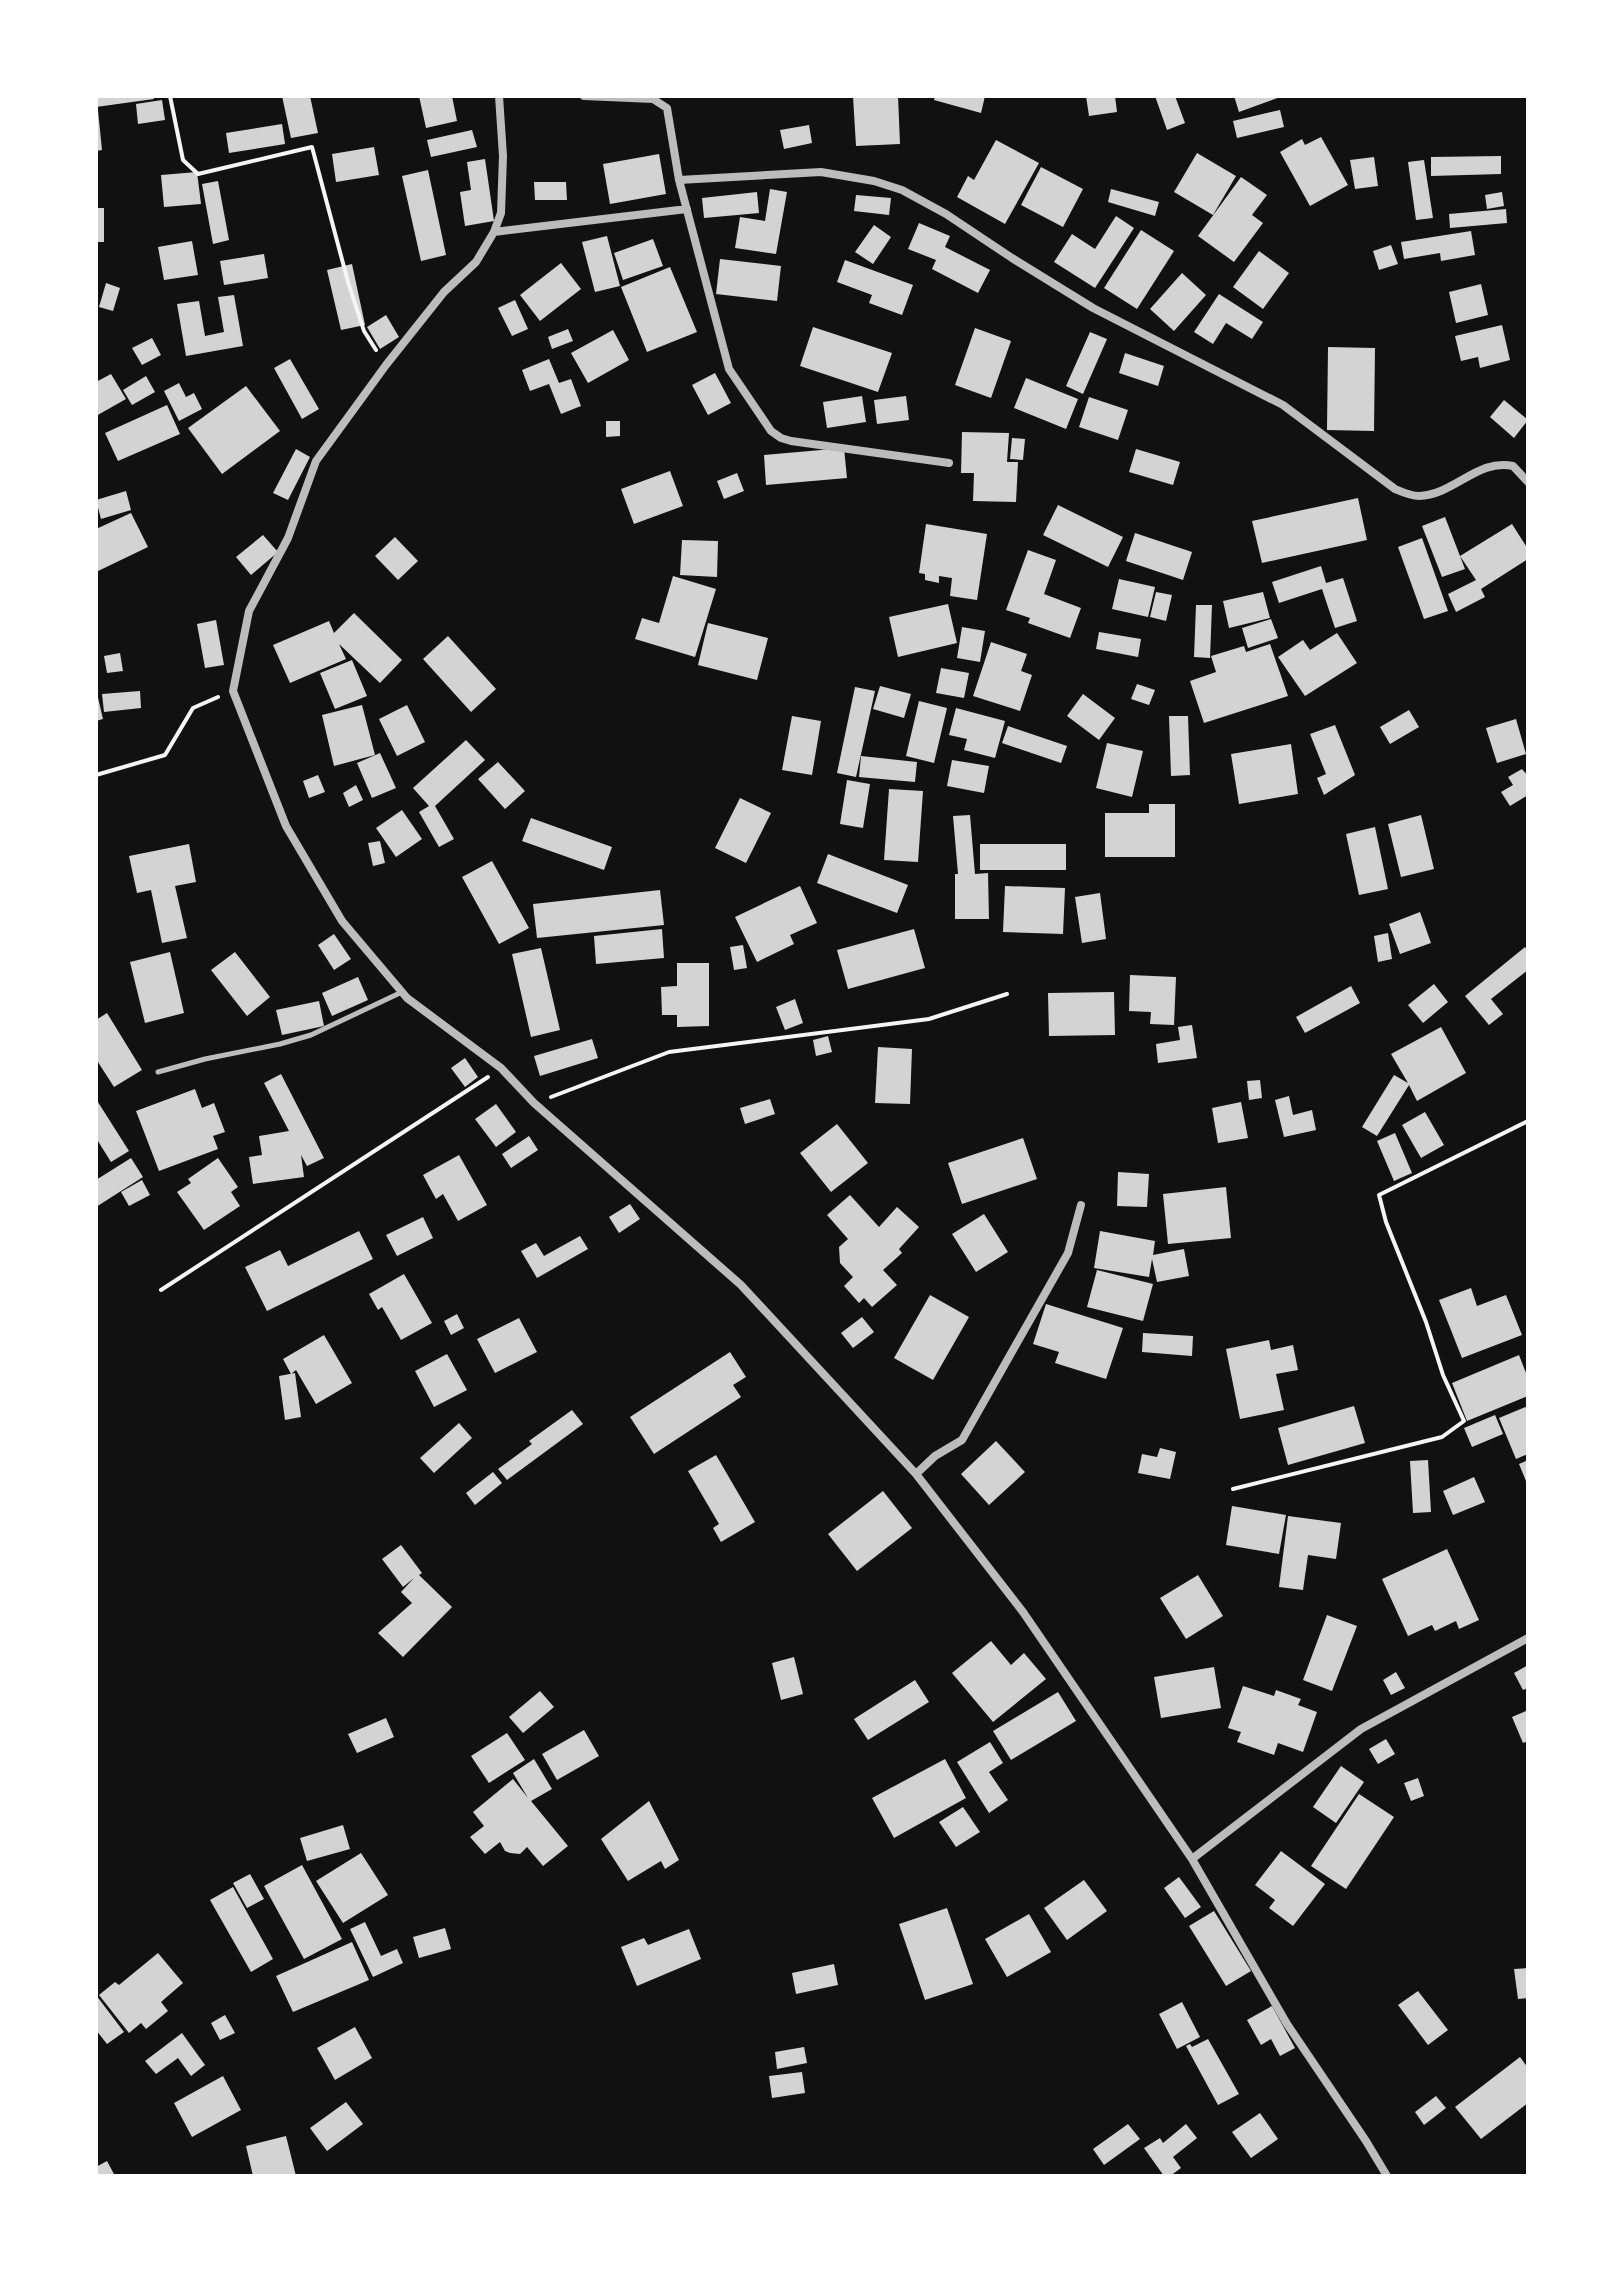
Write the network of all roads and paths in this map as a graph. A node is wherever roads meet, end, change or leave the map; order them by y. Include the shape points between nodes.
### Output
1 (170, 96) edge
2 (499, 96) edge
3 (584, 96) edge
4 (679, 180) junction
5 (687, 209) junction
6 (494, 232) junction
7 (386, 365) junction
8 (949, 463) dead end
9 (1528, 482) edge
10 (233, 691) junction
11 (96, 775) edge
12 (402, 992) junction
13 (1007, 994) dead end
14 (501, 1068) junction
15 (158, 1072) dead end
16 (534, 1103) junction
17 (1528, 1121) edge
18 (1081, 1205) dead end
19 (161, 1290) dead end
20 (916, 1474) junction
21 (1233, 1489) dead end
22 (1528, 1638) edge
23 (1192, 1859) junction
24 (1387, 2176) edge

1 - 7 path via 183,160 198,174 312,147 364,331
2 - 6 street via 501,213
3 - 4 street via 662,103 670,114
4 - 5 street
4 - 9 street via 821,172 902,190 1093,308 1283,405 1395,489 1416,496 1434,494 1497,464 1513,466
5 - 6 street
5 - 8 street via 729,369 771,431 791,441
6 - 7 street via 476,262 444,292
7 - 10 street via 316,461 288,538 249,611
10 - 11 path via 193,708 165,755
10 - 12 street via 286,826 342,921
12 - 14 street
12 - 15 lane via 311,1035
13 - 16 path via 929,1019 669,1052
14 - 16 street
14 - 19 path
16 - 20 street via 741,1285
17 - 21 path via 1379,1195 1464,1421 1442,1437
18 - 20 street via 1068,1253 962,1440
20 - 23 street via 1023,1612
22 - 23 street via 1361,1729
23 - 24 street via 1287,2024

